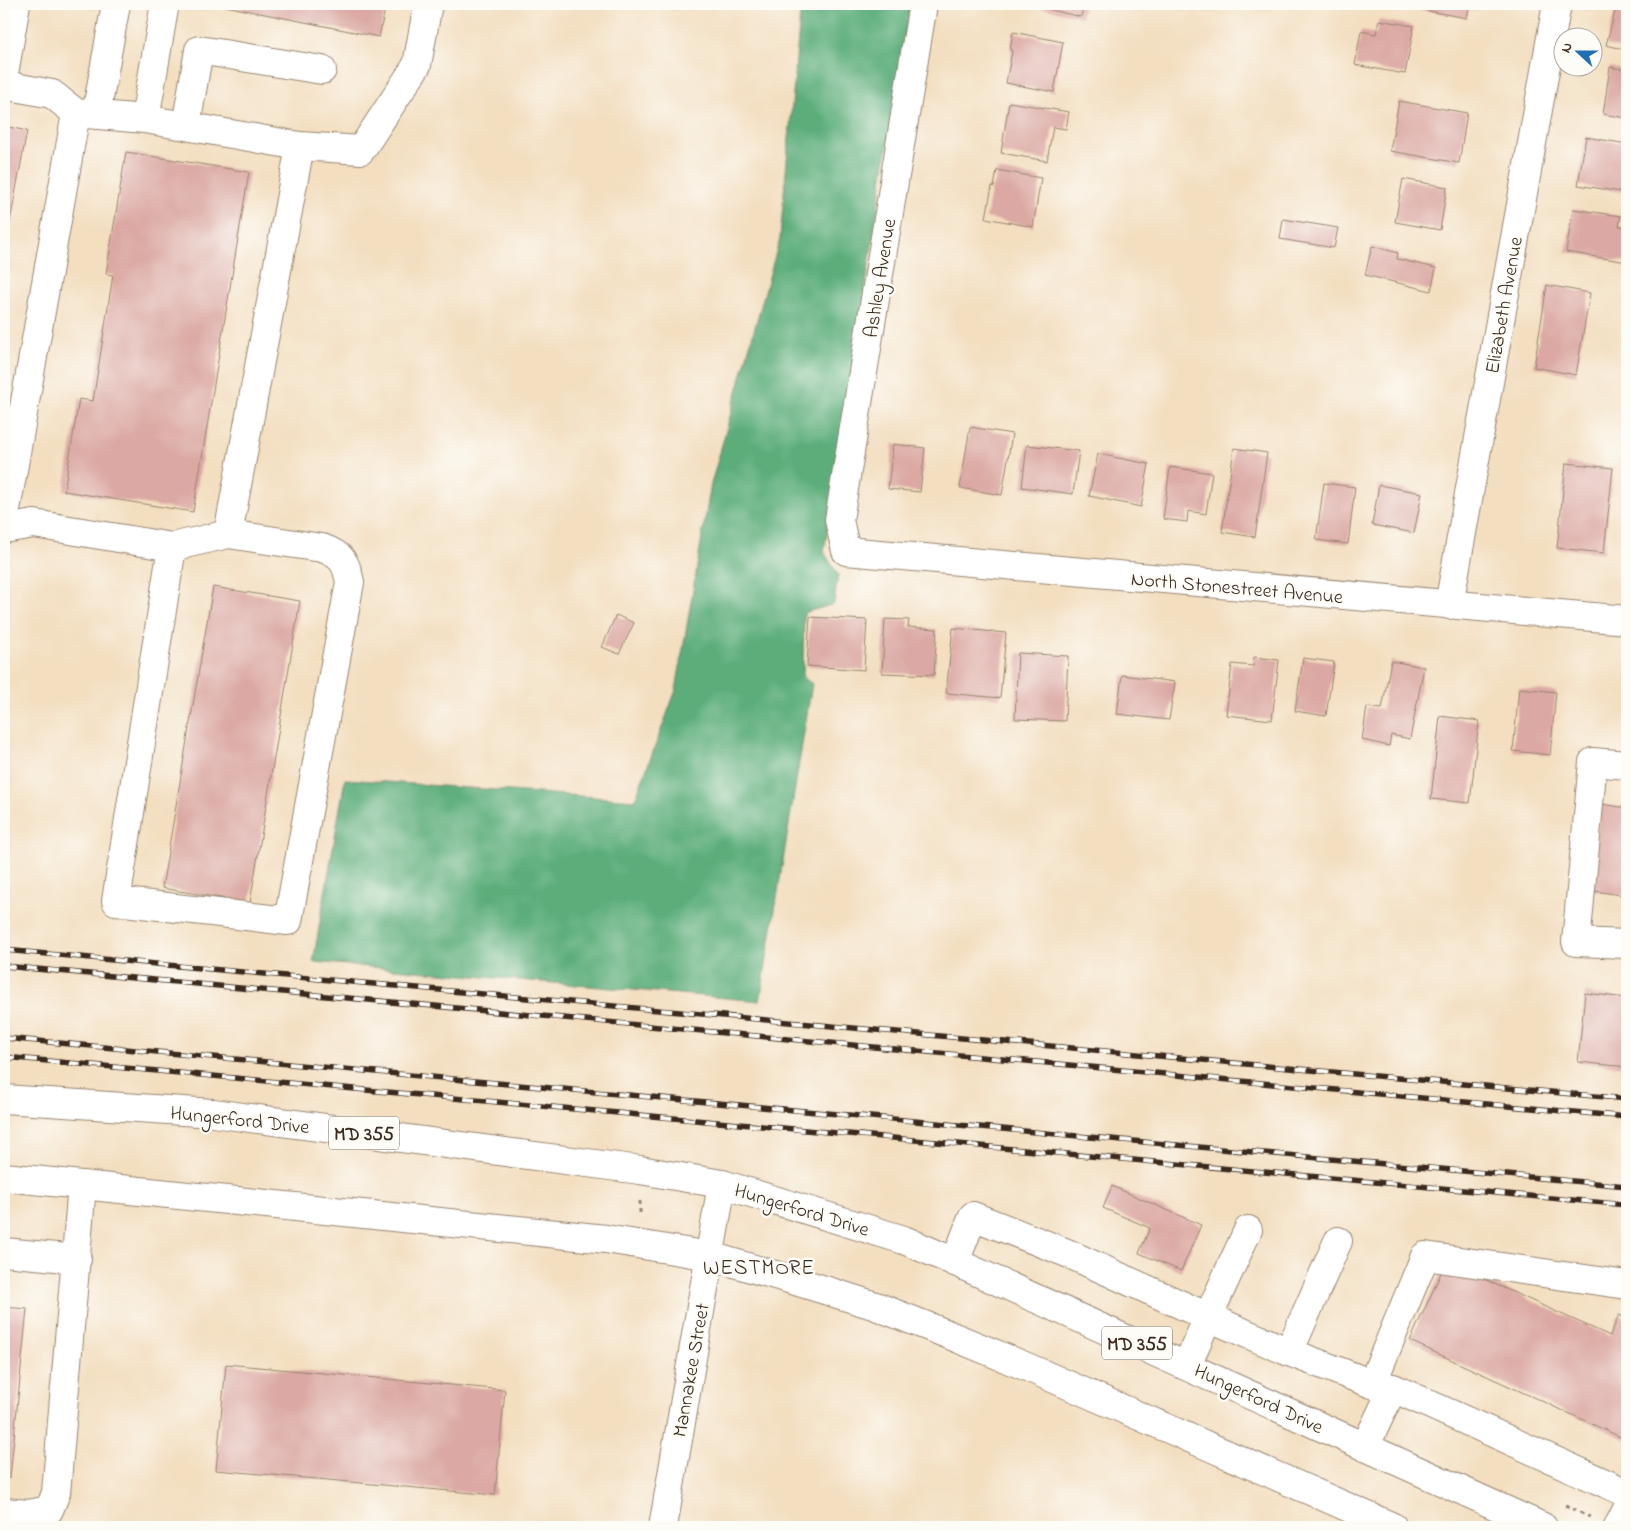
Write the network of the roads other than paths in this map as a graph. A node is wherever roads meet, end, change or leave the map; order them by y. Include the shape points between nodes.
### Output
1 (16, 4) edge
2 (116, 4) edge
3 (428, 4) edge
4 (923, 4) edge
5 (1557, 4) edge
6 (164, 9) dead end
7 (322, 70) dead end
8 (4, 74) edge
9 (4, 85) edge
10 (86, 114) junction
11 (144, 119) junction
12 (186, 126) junction
13 (300, 146) junction
14 (4, 521) edge
15 (4, 529) edge
16 (228, 534) junction
17 (172, 548) junction
18 (846, 552) joint
19 (1449, 606) junction
20 (1627, 620) edge
21 (1627, 765) edge
22 (1627, 944) edge
23 (4, 1099) edge
24 (4, 1177) edge
25 (722, 1184) junction
26 (82, 1185) junction
27 (1248, 1230) dead end
28 (1338, 1241) dead end
29 (4, 1252) edge
30 (710, 1256) junction
31 (77, 1259) junction
32 (955, 1262) junction
33 (1627, 1285) edge
34 (1208, 1317) junction
35 (1288, 1352) junction
36 (1187, 1365) junction
37 (1382, 1386) junction
38 (1365, 1447) junction
39 (1627, 1494) edge
40 (1627, 1509) edge
41 (4, 1512) edge
42 (663, 1527) edge
43 (1392, 1527) edge
44 (1543, 1527) edge
45 (1618, 1527) edge

1 - 8 main road
2 - 10 main road
3 - 13 main road via 417,65 361,150
4 - 18 main road, Ashley Avenue via 839,520
5 - 19 main road, Elizabeth Avenue
6 - 11 main road
7 - 12 main road via 199,50
9 - 10 main road via 52,94
10 - 11 main road
10 - 14 main road
11 - 12 main road
12 - 13 main road
13 - 16 main road
15 - 17 main road via 34,524
16 - 17 main road
16 - 17 main road via 335,552 347,567 350,582 288,921 116,901
18 - 19 main road, North Stonestreet Avenue
19 - 20 main road, North Stonestreet Avenue
21 - 22 main road via 1593,762 1576,942
23 - 25 main road, Hungerford Drive / MD 355 via 213,1114 606,1165
24 - 26 main road
25 - 30 main road, Mannakee Street
25 - 32 main road, Hungerford Drive / MD 355 via 904,1240
26 - 30 main road via 606,1239
26 - 31 main road
27 - 34 main road
28 - 35 main road
29 - 31 main road
30 - 42 main road, Mannakee Street
30 - 43 main road via 867,1304 946,1334
31 - 41 main road via 56,1493 50,1510 29,1514
32 - 34 main road via 973,1216 1067,1252
32 - 36 main road, Hungerford Drive / MD 355
33 - 37 main road via 1425,1256
34 - 35 main road
34 - 36 main road
35 - 37 main road
36 - 38 main road, Hungerford Drive / MD 355
37 - 38 main road
37 - 39 main road
38 - 44 main road, Hungerford Drive / MD 355
40 - 45 main road

